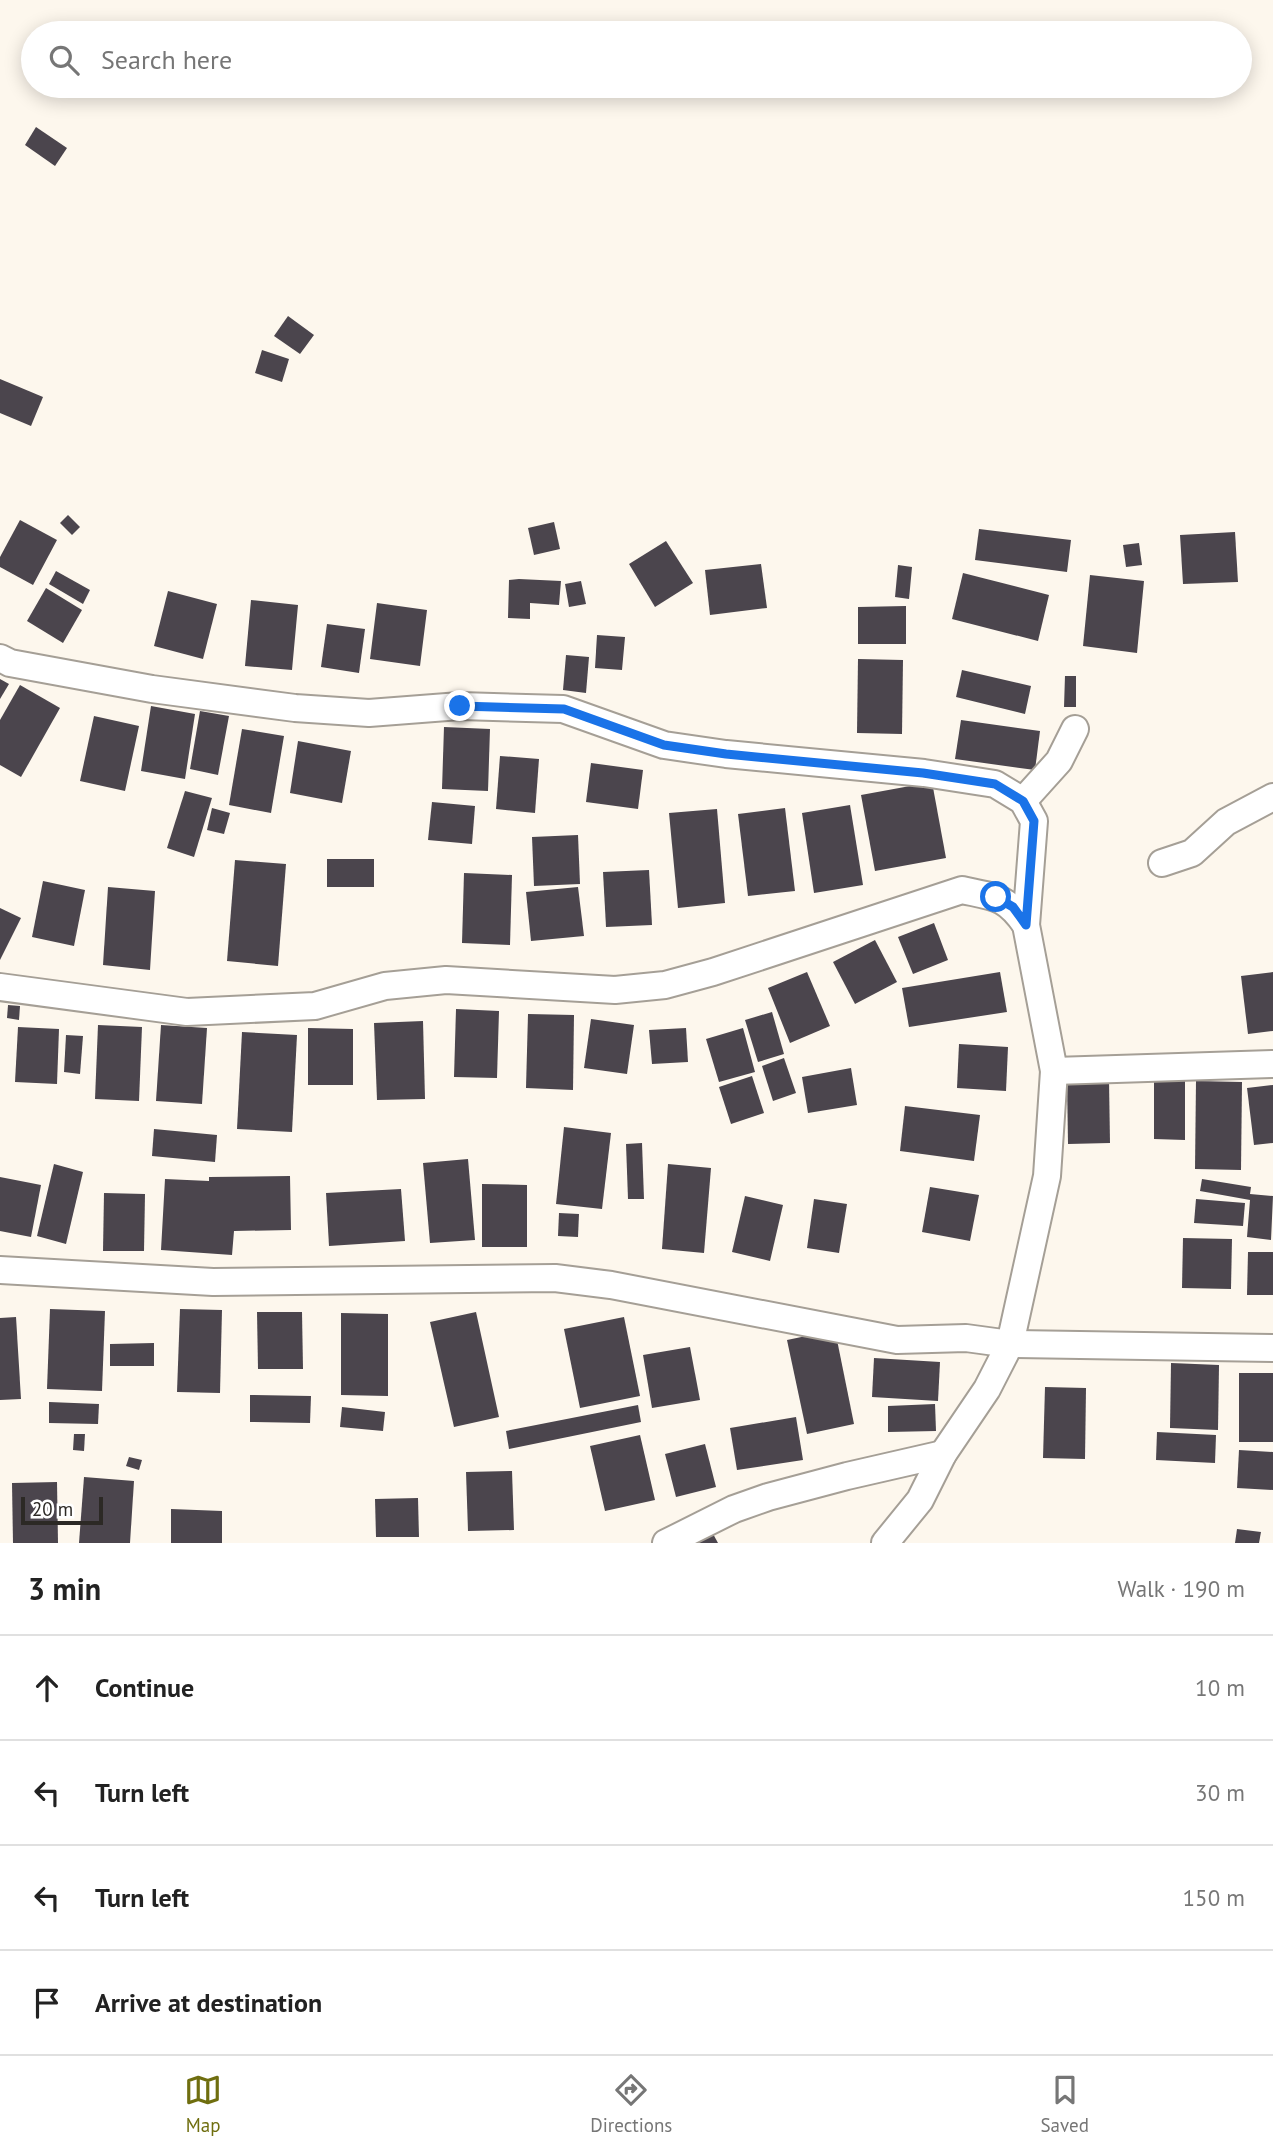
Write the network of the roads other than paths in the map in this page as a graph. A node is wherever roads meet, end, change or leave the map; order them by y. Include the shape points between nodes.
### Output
1 (0, 659) edge
2 (1075, 729) dead end
3 (1273, 797) edge
4 (1023, 801) junction
5 (1161, 863) dead end
6 (1026, 925) junction
7 (0, 987) edge
8 (1273, 1064) edge
9 (1054, 1071) junction
10 (0, 1270) edge
11 (1010, 1343) junction
12 (1273, 1348) edge
13 (943, 1454) junction
14 (666, 1543) edge
15 (885, 1543) edge

1 - 4 street via 152,689 295,708 369,713 460,706 564,709 664,745 995,784
2 - 4 street via 1059,761
3 - 5 street via 1226,822 1192,853
4 - 6 street via 1034,821
6 - 7 street via 1013,907 996,897 962,890 713,972 665,985 615,990 446,980 385,986 315,1006 187,1012
6 - 9 street
8 - 9 street
9 - 11 street via 1047,1176
10 - 11 street via 213,1282 555,1278 611,1284 897,1340 966,1338
11 - 12 street
11 - 13 street via 987,1389
13 - 14 street via 768,1497
13 - 15 street via 920,1500

